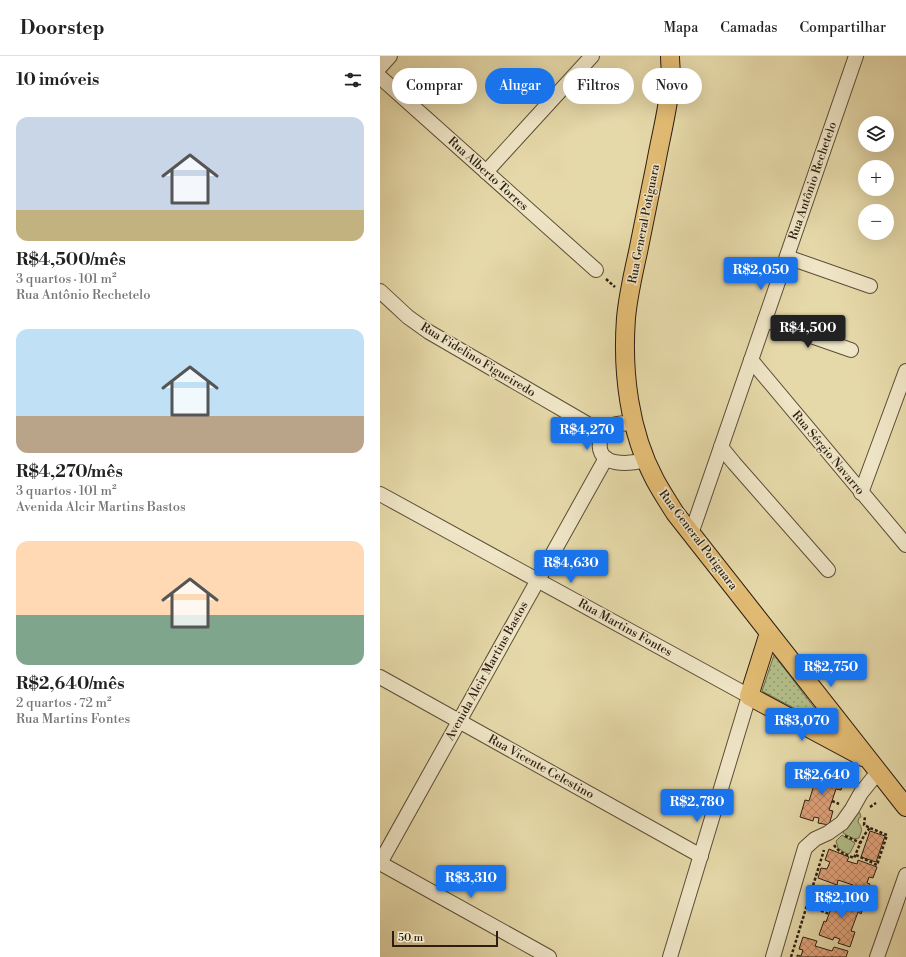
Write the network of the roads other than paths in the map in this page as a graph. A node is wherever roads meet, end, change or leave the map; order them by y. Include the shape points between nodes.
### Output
1 (390, 56) edge
2 (592, 56) edge
3 (670, 56) edge
4 (856, 56) edge
5 (380, 67) edge
6 (380, 78) edge
7 (486, 172) junction
8 (787, 257) junction
9 (596, 270) road end
10 (870, 286) dead end
11 (380, 291) edge
12 (765, 320) junction
13 (851, 350) dead end
14 (751, 360) junction
15 (906, 371) edge
16 (635, 424) junction
17 (603, 433) junction
18 (721, 447) junction
19 (606, 458) junction
20 (646, 460) junction
21 (862, 492) junction
22 (380, 494) edge
23 (691, 534) junction
24 (906, 545) edge
25 (828, 570) dead end
26 (538, 580) junction
27 (769, 633) junction
28 (380, 678) edge
29 (749, 696) junction
30 (459, 721) junction
31 (874, 766) junction
32 (906, 807) edge
33 (701, 856) junction
34 (380, 863) edge
35 (906, 875) edge
36 (549, 957) edge
37 (670, 957) edge
38 (773, 957) edge
39 (877, 957) edge

1 - 5 street
2 - 7 street
3 - 16 main road, Rua General Potiguara via 666,115 629,299 625,336 626,379
4 - 8 street, Rua Antônio Rechetelo
6 - 7 street, Rua Alberto Torres
7 - 9 street, Rua Alberto Torres
8 - 10 street
8 - 12 street, Rua Antônio Rechetelo
11 - 17 street, Rua Fidelino Figueiredo via 429,332
12 - 13 street
12 - 14 street, Rua Antônio Rechetelo
14 - 18 street, Rua Antônio Rechetelo
14 - 21 street, Rua Sérgio Navarro
15 - 21 street
16 - 17 street via 614,425
16 - 20 main road, Rua General Potiguara
17 - 19 street via 599,446
18 - 23 street, Rua Antônio Rechetelo
18 - 25 street
19 - 20 street via 619,463
19 - 26 street, Avenida Alcir Martins Bastos
20 - 23 main road, Rua General Potiguara via 654,480
21 - 24 street, Rua Sérgio Navarro
22 - 26 street, Rua Martins Fontes
23 - 27 main road, Rua General Potiguara
26 - 29 street, Rua Martins Fontes
26 - 30 street, Avenida Alcir Martins Bastos
27 - 29 main road
27 - 31 main road, Rua General Potiguara
28 - 30 street, Rua Vicente Celestino
29 - 31 main road, Rua Martins Fontes
29 - 33 street
30 - 33 street, Rua Vicente Celestino
30 - 34 street, Avenida Alcir Martins Bastos
31 - 32 main road, Rua General Potiguara
31 - 38 street via 842,824 815,838 805,848
33 - 37 street
34 - 36 street
35 - 39 street

